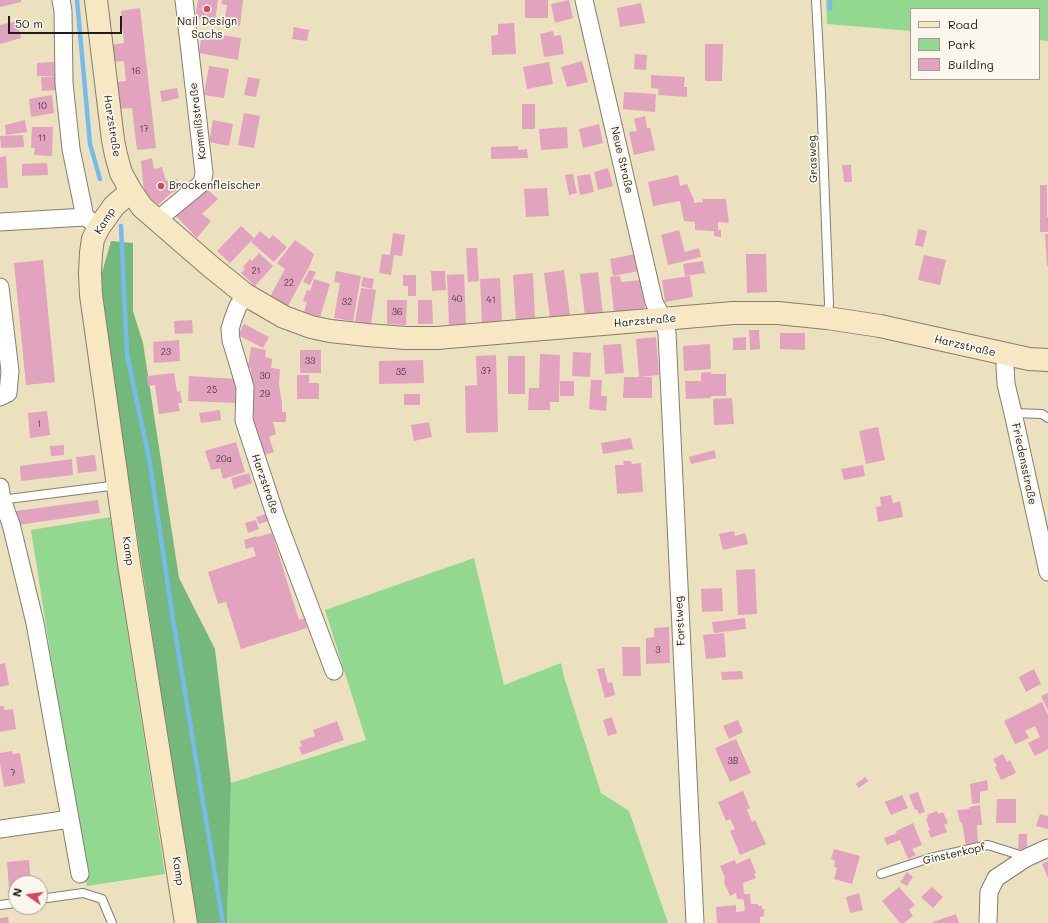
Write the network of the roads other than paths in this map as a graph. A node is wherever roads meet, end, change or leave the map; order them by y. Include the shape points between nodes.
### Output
1 (61, 0) edge
2 (96, 0) edge
3 (184, 0) edge
4 (584, 0) edge
5 (816, 0) edge
6 (131, 191) junction
7 (157, 221) junction
8 (0, 222) edge
9 (92, 222) junction
10 (0, 287) edge
11 (246, 295) junction
12 (827, 318) junction
13 (663, 319) junction
14 (1007, 355) junction
15 (1048, 360) edge
16 (0, 397) edge
17 (1013, 413) junction
18 (1048, 418) edge
19 (118, 485) junction
20 (1, 496) edge
21 (1048, 572) edge
22 (334, 671) dead end
23 (70, 819) junction
24 (0, 829) edge
25 (1048, 848) edge
26 (1026, 858) junction
27 (80, 874) dead end
28 (882, 874) dead end
29 (48, 898) edge
30 (112, 923) edge
31 (186, 923) edge
32 (695, 923) edge
33 (988, 923) edge

1 - 9 street via 64,83 71,149
2 - 6 main road, Harzstraße via 113,140 121,173
3 - 7 street, Kommißstraße via 204,173 202,183
4 - 13 street, Neue Straße via 654,302
5 - 12 lane, Grasweg via 829,304
6 - 7 main road, Harzstraße via 142,207
6 - 9 main road, Kamp
7 - 11 main road, Harzstraße
8 - 9 street
9 - 19 main road, Kamp via 91,295
10 - 16 street via 10,371 8,393
11 - 13 main road, Harzstraße via 284,317 311,327 406,338 437,338
11 - 22 street, Harzstraße via 238,306 230,329 230,340 245,387 244,420 275,514
12 - 13 main road, Harzstraße via 778,313 733,313
12 - 14 main road, Harzstraße via 880,326
13 - 32 street, Forstweg via 667,333
14 - 15 main road, Harzstraße via 1029,360
14 - 17 street, Friedensstraße via 1006,384
17 - 18 lane via 1042,414
17 - 21 street, Friedensstraße
19 - 20 lane
19 - 31 main road, Kamp
20 - 23 street via 11,524 35,623
23 - 24 street
23 - 27 street
25 - 26 street
26 - 28 lane, Ginsterkopf via 988,845 930,858
26 - 33 street via 996,878 989,892
29 - 30 lane via 83,893 102,899

